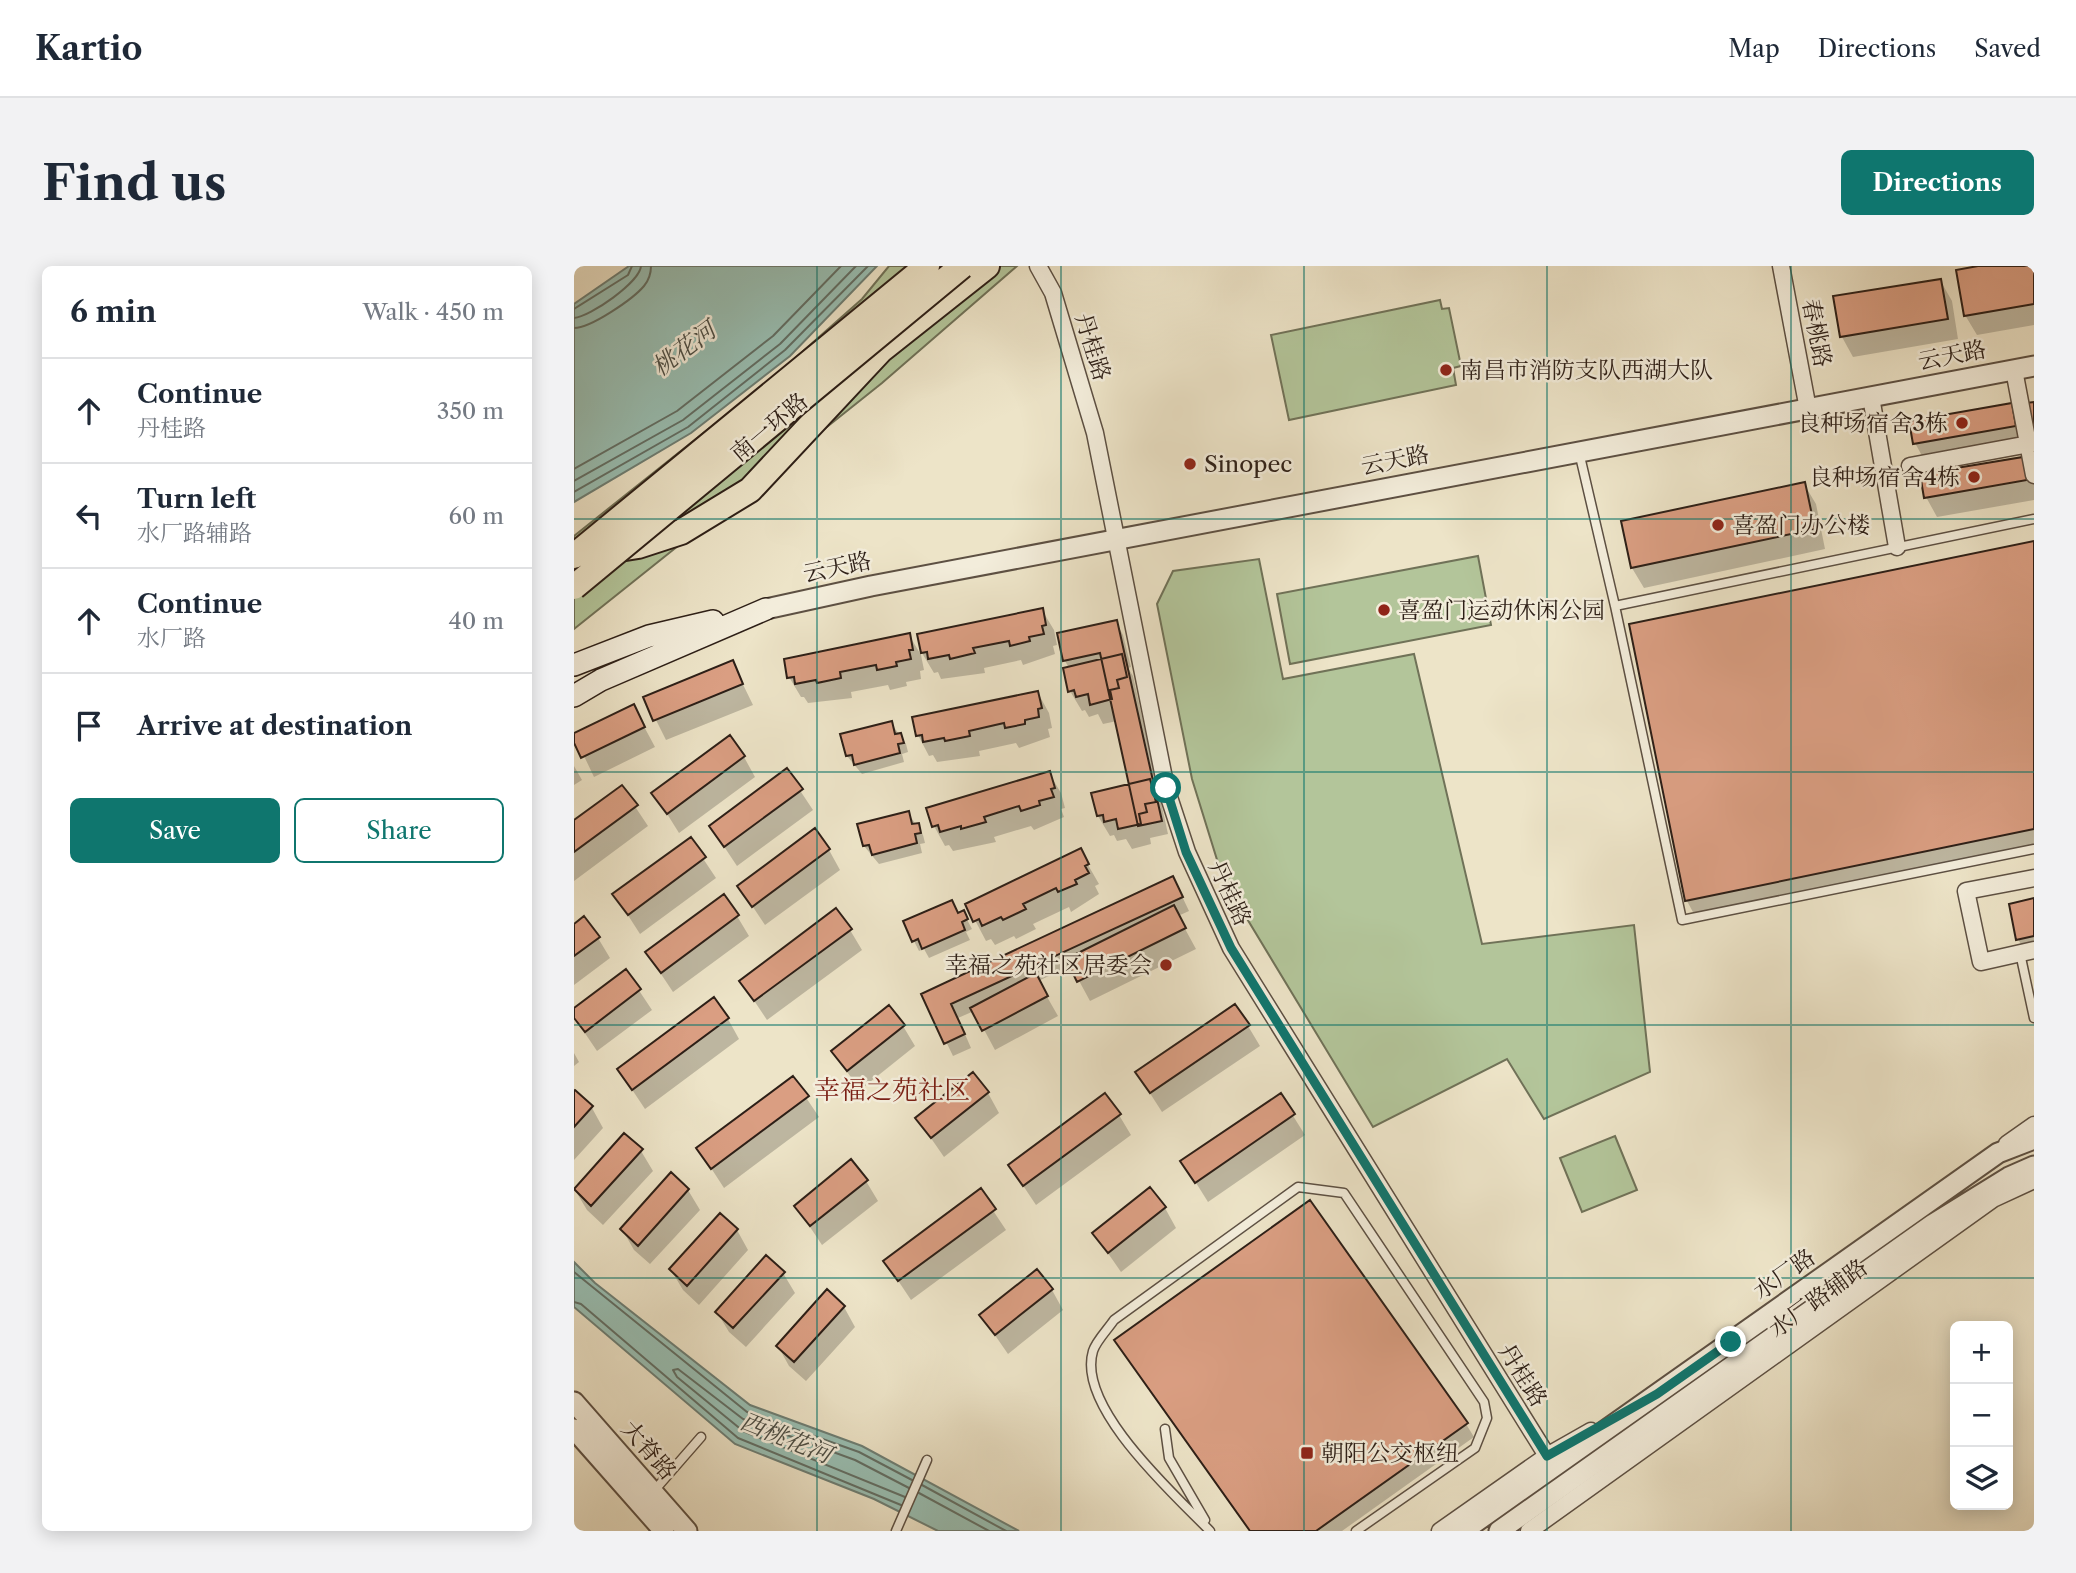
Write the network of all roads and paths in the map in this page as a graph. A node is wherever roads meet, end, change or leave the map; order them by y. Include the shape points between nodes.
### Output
1 (927, 266) edge
2 (962, 266) edge
3 (987, 266) edge
4 (1039, 266) edge
5 (1781, 266) edge
6 (2034, 366) edge
7 (2014, 370) junction
8 (1871, 397) junction
9 (1808, 409) junction
10 (2031, 443) edge
11 (1579, 452) junction
12 (1910, 466) dead end
13 (2034, 475) edge
14 (2034, 519) edge
15 (1116, 540) junction
16 (1897, 547) junction
17 (574, 553) edge
18 (574, 587) edge
19 (1615, 606) junction
20 (766, 609) junction
21 (574, 665) edge
22 (574, 696) edge
23 (2034, 849) edge
24 (2034, 878) edge
25 (2027, 951) edge
26 (2034, 1018) edge
27 (2034, 1125) edge
28 (2034, 1139) edge
29 (2034, 1166) edge
30 (2034, 1180) edge
31 (1731, 1342) junction
32 (574, 1402) edge
33 (574, 1429) edge
34 (1166, 1429) dead end
35 (701, 1437) dead end
36 (927, 1460) dead end
37 (1550, 1461) junction
38 (653, 1492) junction
39 (664, 1531) edge
40 (687, 1531) edge
41 (896, 1531) edge
42 (1212, 1531) edge
43 (1356, 1531) edge
44 (1440, 1531) edge
45 (1463, 1531) edge
46 (1499, 1531) edge
47 (1529, 1531) edge

1 - 17 highway, 南一环路, bridge
2 - 18 highway, 南一环路, bridge
3 - 17 highway via 881,350 750,490 681,532 638,546
4 - 15 street, 丹桂路 via 1053,293 1095,433
5 - 9 street, 春桃路
6 - 7 street, 云天路
7 - 8 street, 云天路
7 - 10 street
8 - 9 street, 云天路
8 - 16 street
9 - 11 street, 云天路
10 - 12 street
10 - 13 street
11 - 15 street, 云天路
11 - 19 lane
14 - 16 lane
15 - 20 street, 云天路
15 - 37 street, 丹桂路 via 1166,788 1186,852 1231,948
16 - 19 lane
19 - 23 lane via 1682,920
20 - 21 main road, 云天路 via 649,636
20 - 22 main road, 云天路
24 - 25 street via 1966,891 1981,962
25 - 26 lane
27 - 31 street, 水厂路辅路
28 - 31 street, 水厂路 via 1998,1153
29 - 46 street, 水厂路 via 1933,1224
30 - 47 street, 水厂路辅路 via 1993,1199
31 - 37 street, 水厂路
32 - 38 street, 大脊路
33 - 39 street, 大脊路
34 - 42 lane via 1169,1458
35 - 38 lane
36 - 41 lane
37 - 44 street
37 - 45 street, 水厂路
38 - 40 street, 大脊路
42 - 43 lane via 1155,1474 1101,1404 1092,1379 1093,1351 1114,1320 1298,1187 1344,1193 1484,1402 1487,1418 1475,1448

